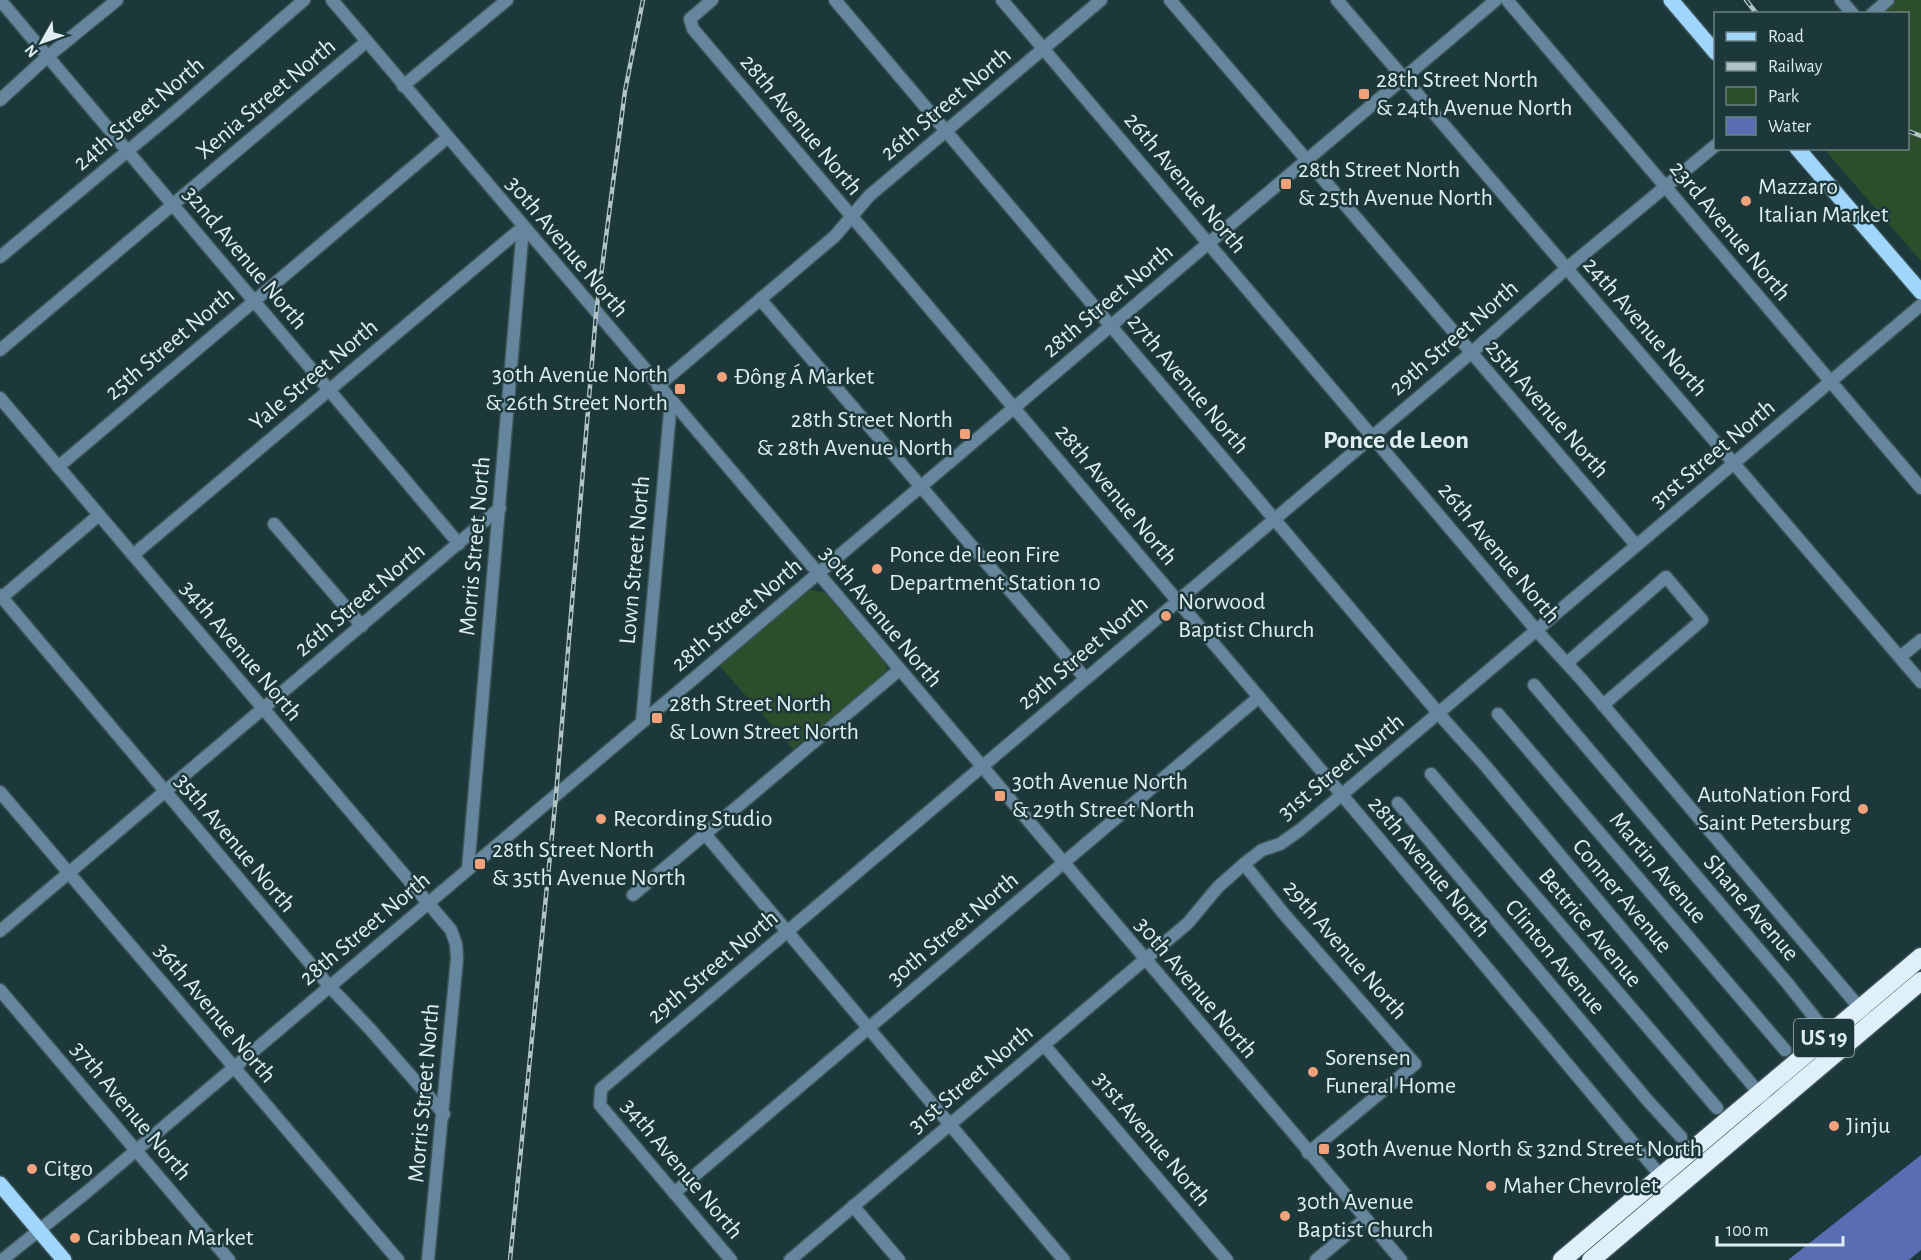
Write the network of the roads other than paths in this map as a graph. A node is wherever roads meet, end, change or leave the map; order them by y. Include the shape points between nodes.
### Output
1 (0, 0) edge
2 (117, 0) edge
3 (304, 0) edge
4 (332, 0) edge
5 (507, 0) edge
6 (712, 0) edge
7 (835, 0) edge
8 (1002, 0) edge
9 (1101, 0) edge
10 (1170, 0) edge
11 (1338, 0) edge
12 (1497, 0) edge
13 (1507, 0) edge
14 (1671, 0) edge
15 (1841, 0) edge
16 (1888, 0) edge
17 (1850, 12) edge
18 (1874, 12) edge
19 (366, 42) junction
20 (1044, 50) junction
21 (1714, 51) edge
22 (47, 57) junction
23 (1404, 78) junction
24 (403, 86) junction
25 (0, 100) edge
26 (946, 131) junction
27 (447, 138) junction
28 (1714, 147) edge
29 (1799, 150) edge
30 (128, 151) junction
31 (1306, 161) junction
32 (1666, 187) junction
33 (173, 205) junction
34 (852, 218) junction
35 (523, 227) junction
36 (1209, 244) junction
37 (0, 257) edge
38 (1567, 268) junction
39 (1921, 292) edge
40 (760, 299) junction
41 (254, 301) junction
42 (1921, 305) edge
43 (1111, 325) junction
44 (0, 350) edge
45 (1471, 353) junction
46 (1830, 381) junction
47 (658, 386) junction
48 (329, 390) junction
49 (0, 398) edge
50 (671, 401) junction
51 (1014, 408) junction
52 (1372, 436) junction
53 (1736, 464) junction
54 (58, 467) junction
55 (920, 488) junction
56 (1921, 488) edge
57 (500, 508) junction
58 (99, 515) junction
59 (1275, 519) junction
60 (274, 524) dead end
61 (459, 544) junction
62 (1636, 545) junction
63 (133, 555) junction
64 (818, 574) junction
65 (1, 597) edge
66 (1177, 601) junction
67 (362, 626) junction
68 (1537, 631) junction
69 (1921, 640) edge
70 (1900, 657) junction
71 (1567, 663) junction
72 (898, 670) junction
73 (1085, 678) junction
74 (1921, 682) edge
75 (1534, 685) dead end
76 (1259, 698) junction
77 (1603, 705) junction
78 (264, 710) junction
79 (1439, 713) junction
80 (1498, 714) dead end
81 (642, 722) junction
82 (981, 767) junction
83 (1431, 774) dead end
84 (0, 792) edge
85 (164, 793) junction
86 (1342, 795) junction
87 (1398, 804) dead end
88 (705, 834) junction
89 (1062, 863) junction
90 (1244, 864) junction
91 (468, 869) junction
92 (69, 873) junction
93 (633, 895) dead end
94 (428, 903) junction
95 (451, 930) joint
96 (0, 931) edge
97 (787, 932) junction
98 (1921, 957) edge
99 (1144, 959) junction
100 (1921, 981) edge
101 (330, 987) junction
102 (0, 990) edge
103 (1860, 1008) junction
104 (1818, 1022) dead end
105 (1872, 1023) junction
106 (868, 1028) junction
107 (1044, 1045) junction
108 (1785, 1050) dead end
109 (234, 1067) junction
110 (1760, 1093) junction
111 (600, 1105) joint
112 (1717, 1108) dead end
113 (1771, 1108) junction
114 (444, 1114) junction
115 (950, 1125) junction
116 (1681, 1137) dead end
117 (137, 1149) junction
118 (1308, 1153) junction
119 (1662, 1176) junction
120 (0, 1184) edge
121 (1672, 1191) junction
122 (674, 1193) junction
123 (853, 1206) junction
124 (1365, 1219) junction
125 (38, 1230) junction
126 (2, 1260) edge
127 (64, 1260) edge
128 (229, 1260) edge
129 (398, 1260) edge
130 (428, 1260) edge
131 (731, 1260) edge
132 (790, 1260) edge
133 (899, 1260) edge
134 (1064, 1260) edge
135 (1227, 1260) edge
136 (1316, 1260) edge
137 (1401, 1260) edge
138 (1562, 1260) edge
139 (1591, 1260) edge

1 - 22 street, 32nd Avenue North
2 - 22 street
3 - 30 street, 24th Street North
4 - 19 street, 30th Avenue North
5 - 24 street
6 - 34 street, 28th Avenue North via 690,19 693,29
7 - 26 street, 27th Avenue North
8 - 20 street, 26th Avenue North
9 - 20 street, 26th Street North
10 - 31 street, 25th Avenue North
11 - 23 street, 24th Avenue North
12 - 23 street, 28th Street North
13 - 32 street, 23rd Avenue North
14 - 21 main road
15 - 17 street
16 - 18 street
19 - 24 street, 30th Avenue North
19 - 33 street, Xenia Street North
20 - 26 street, 26th Street North
20 - 36 street, 26th Avenue North
22 - 25 street
22 - 30 street, 32nd Avenue North
23 - 31 street, 28th Street North
23 - 38 street, 24th Avenue North
24 - 27 street, 30th Avenue North
26 - 34 street, 26th Street North via 869,196
26 - 43 street, 27th Avenue North
27 - 35 street, 30th Avenue North
27 - 41 street, 25th Street North
28 - 32 street, 29th Street North
29 - 39 main road
30 - 33 street, 32nd Avenue North
30 - 37 street, 24th Street North
31 - 36 street, 28th Street North
31 - 45 street, 25th Avenue North
32 - 38 street, 29th Street North
32 - 46 street, 23rd Avenue North
33 - 41 street, 32nd Avenue North
33 - 44 street, Xenia Street North
34 - 40 street, 26th Street North
34 - 51 street, 28th Avenue North
35 - 47 street, 30th Avenue North
35 - 48 street, Yale Street North
35 - 57 street, Morris Street North
36 - 43 street, 28th Street North
36 - 52 street, 26th Avenue North
38 - 45 street, 29th Street North
38 - 53 street, 24th Avenue North
40 - 47 street, 26th Street North
40 - 55 street
41 - 48 street, 32nd Avenue North
41 - 54 street, 25th Street North
42 - 46 street, 31st Street North
43 - 51 street, 28th Street North
43 - 59 street, 27th Avenue North
45 - 52 street, 29th Street North
45 - 62 street, 25th Avenue North
46 - 53 street, 31st Street North
46 - 56 street, 23rd Avenue North
47 - 50 street, 30th Avenue North
48 - 61 street, 32nd Avenue North
48 - 63 street, Yale Street North
49 - 54 street, 34th Avenue North
50 - 64 street, 30th Avenue North
50 - 81 street, Lown Street North
51 - 55 street, 28th Street North
51 - 66 street, 28th Avenue North
52 - 59 street, 29th Street North
52 - 68 street, 26th Avenue North
53 - 62 street, 31st Street North
53 - 70 street, 24th Avenue North
54 - 58 street, 34th Avenue North
55 - 64 street, 28th Street North
55 - 73 street
57 - 61 street, 26th Street North
57 - 91 street, Morris Street North
58 - 63 street, 34th Avenue North
58 - 65 street
59 - 66 street, 29th Street North
59 - 79 street, 27th Avenue North
60 - 67 street
61 - 67 street, 26th Street North
62 - 68 street, 31st Street North
63 - 78 street, 34th Avenue North
64 - 72 street, 30th Avenue North
64 - 81 street, 28th Street North
65 - 85 street, 35th Avenue North
66 - 73 street, 29th Street North
66 - 76 street, 28th Avenue North
67 - 78 street, 26th Street North
68 - 71 street, 26th Avenue North
68 - 79 street, 31st Street North
69 - 70 street
70 - 74 street, 24th Avenue North
71 - 77 street, 26th Avenue North
71 - 77 street via 1666,577 1702,620
72 - 82 street, 30th Avenue North
72 - 88 street
73 - 82 street, 29th Street North
75 - 104 street, Shane Avenue
76 - 86 street, 28th Avenue North
76 - 89 street, 30th Street North
77 - 103 street, 26th Avenue North
78 - 85 street, 26th Street North
78 - 94 street, 34th Avenue North
79 - 86 street, 31st Street North
79 - 110 street, Conner Avenue
80 - 108 street, Martin Avenue
81 - 91 street, 28th Street North
82 - 89 street, 30th Avenue North
82 - 97 street, 29th Street North
83 - 112 street, Bettrice Avenue
84 - 92 street, 36th Avenue North
85 - 92 street, 26th Street North
85 - 101 street, 35th Avenue North
86 - 90 street, 31st Street North via 1300,830
86 - 119 street, 28th Avenue North
87 - 116 street, Clinton Avenue
88 - 93 street
88 - 97 street
89 - 99 street, 30th Avenue North
89 - 106 street, 30th Street North
90 - 99 street, 31st Street North via 1218,887 1188,923
90 - 118 street, 29th Avenue North via 1415,1064
91 - 94 street, 28th Street North
92 - 96 street, 26th Street North
92 - 109 street, 36th Avenue North
94 - 95 street, 34th Avenue North
94 - 101 street, 28th Street North
95 - 114 street, Morris Street North via 458,959
97 - 106 street
97 - 111 street, 29th Street North via 601,1089
98 - 103 highway, US 19
99 - 107 street, 31st Street North
99 - 118 street, 30th Avenue North
100 - 105 highway, US 19
101 - 109 street, 28th Street North
101 - 114 street, 35th Avenue North
102 - 117 street, 37th Avenue North
103 - 105 street, 26th Avenue North
103 - 110 highway, US 19
105 - 113 highway, US 19
106 - 115 street
106 - 122 street, 30th Street North
107 - 115 street, 31st Street North
107 - 135 street, 31st Avenue North
109 - 117 street, 28th Street North
109 - 129 street, 36th Avenue North
110 - 113 street, Conner Avenue
110 - 119 highway, US 19
111 - 122 street, 34th Avenue North
113 - 121 highway, US 19
114 - 130 street, Morris Street North
115 - 123 street, 31st Street North
115 - 134 street
117 - 125 street, 28th Street North
117 - 128 street, 37th Avenue North
118 - 124 street, 30th Avenue North
119 - 121 street, 28th Avenue North
119 - 138 highway, US 19
120 - 125 main road
121 - 139 highway, US 19
122 - 131 street, 34th Avenue North
123 - 132 street, 31st Street North
123 - 133 street
124 - 136 street
124 - 137 street, 30th Avenue North
125 - 126 street, 28th Street North
125 - 127 main road

